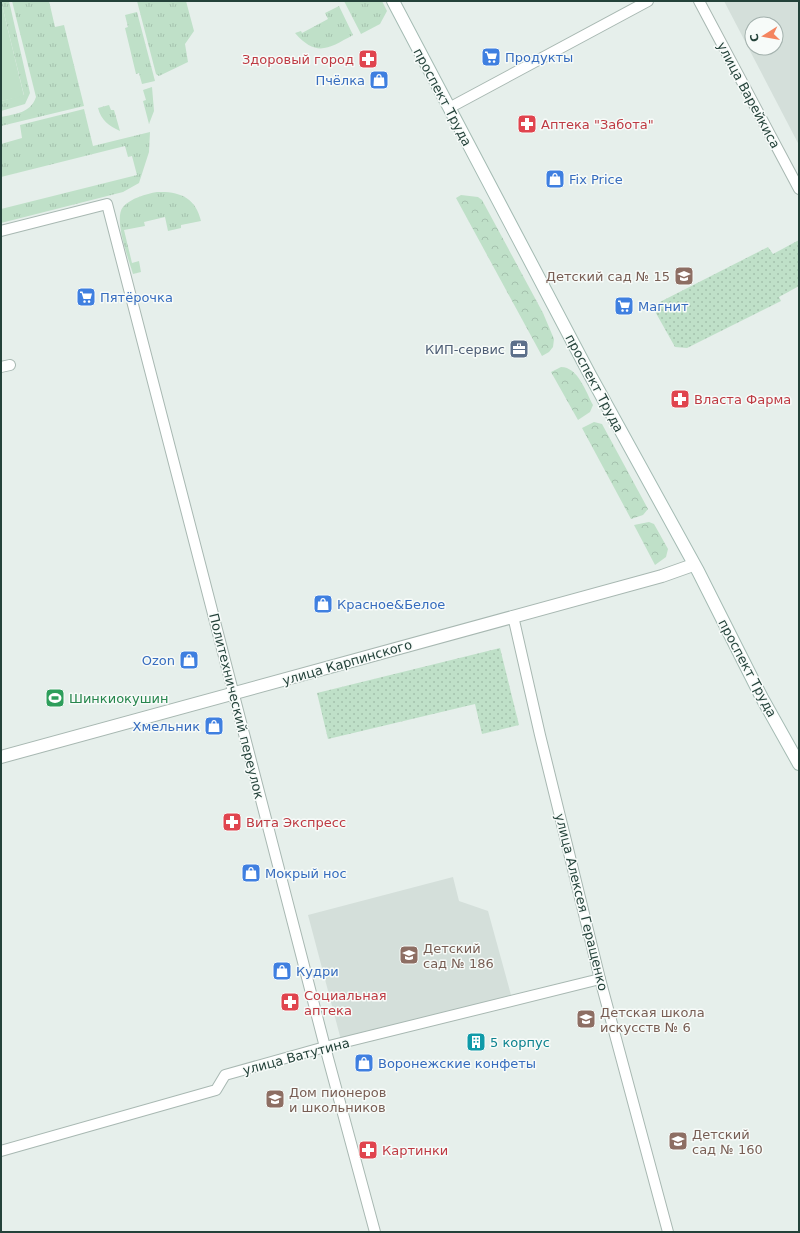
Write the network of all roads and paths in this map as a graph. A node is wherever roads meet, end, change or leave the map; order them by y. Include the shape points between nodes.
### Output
1 (393, 1) edge
2 (648, 1) edge
3 (699, 1) edge
4 (449, 108) junction
5 (799, 189) edge
6 (1, 231) edge
7 (693, 565) junction
8 (513, 616) junction
9 (234, 693) junction
10 (1, 757) edge
11 (799, 764) edge
12 (600, 979) junction
13 (325, 1047) junction
14 (1, 1151) edge
15 (375, 1232) edge
16 (668, 1232) edge

1 - 4 main road, проспект Труда
2 - 4 street
3 - 5 street, улица Варейкиса
4 - 7 main road, проспект Труда
6 - 9 street, Политехнический переулок via 107,204
7 - 8 main road, улица Карпинского via 662,576
7 - 11 main road, проспект Труда
8 - 9 main road, улица Карпинского
8 - 12 street, улица Алексея Геращенко
9 - 10 main road, улица Карпинского
9 - 13 street, Политехнический переулок
12 - 13 street, улица Ватутина
12 - 16 street, улица Алексея Геращенко
13 - 14 street, улица Ватутина via 225,1075 216,1090
13 - 15 street, Политехнический переулок

